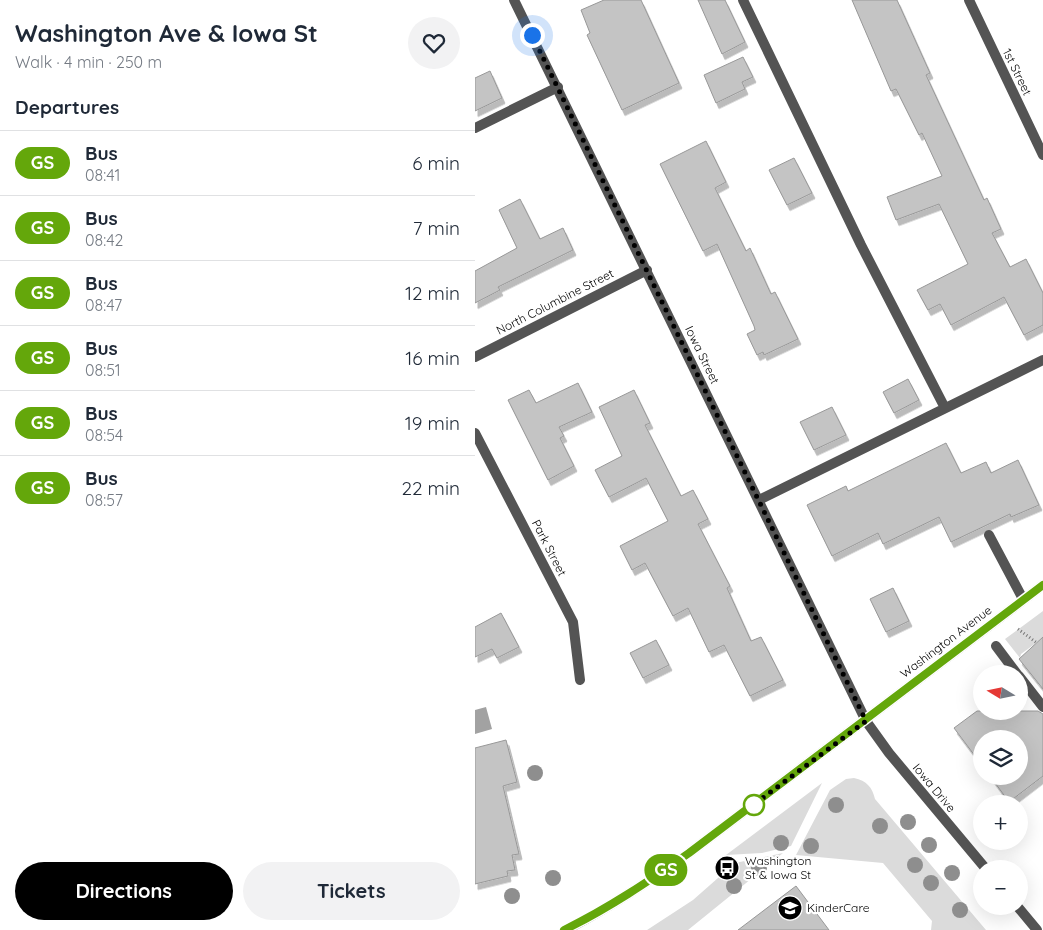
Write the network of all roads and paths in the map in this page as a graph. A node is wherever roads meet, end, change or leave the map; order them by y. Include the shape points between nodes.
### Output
1 (514, 0) edge
2 (743, 0) edge
3 (969, 0) edge
4 (558, 88) junction
5 (475, 128) edge
6 (1043, 155) edge
7 (647, 270) junction
8 (475, 357) edge
9 (1043, 360) edge
10 (945, 408) junction
11 (475, 433) edge
12 (759, 500) junction
13 (989, 535) dead end
14 (1043, 584) edge
15 (1023, 599) junction
16 (1018, 629) dead end
17 (1037, 643) dead end
18 (996, 646) dead end
19 (1010, 665) edge
20 (580, 680) dead end
21 (1028, 688) edge
22 (1043, 707) edge
23 (866, 721) junction
24 (978, 860) edge
25 (1024, 915) edge
26 (565, 930) edge
27 (1037, 930) edge

1 - 4 street, Iowa Street
2 - 10 street via 861,245
3 - 6 street, 1st Street
4 - 5 street
4 - 7 street, Iowa Street
7 - 8 street, North Columbine Street
7 - 12 street, Iowa Street
9 - 10 street
10 - 12 street
11 - 20 street, Park Street via 573,622
12 - 23 street, Iowa Street
13 - 15 street
14 - 15 street, Washington Avenue
15 - 23 street, Washington Avenue
16 - 17 path
18 - 19 street
21 - 22 street
23 - 24 street, Iowa Drive
23 - 26 street, Washington Avenue via 642,886
25 - 27 street

